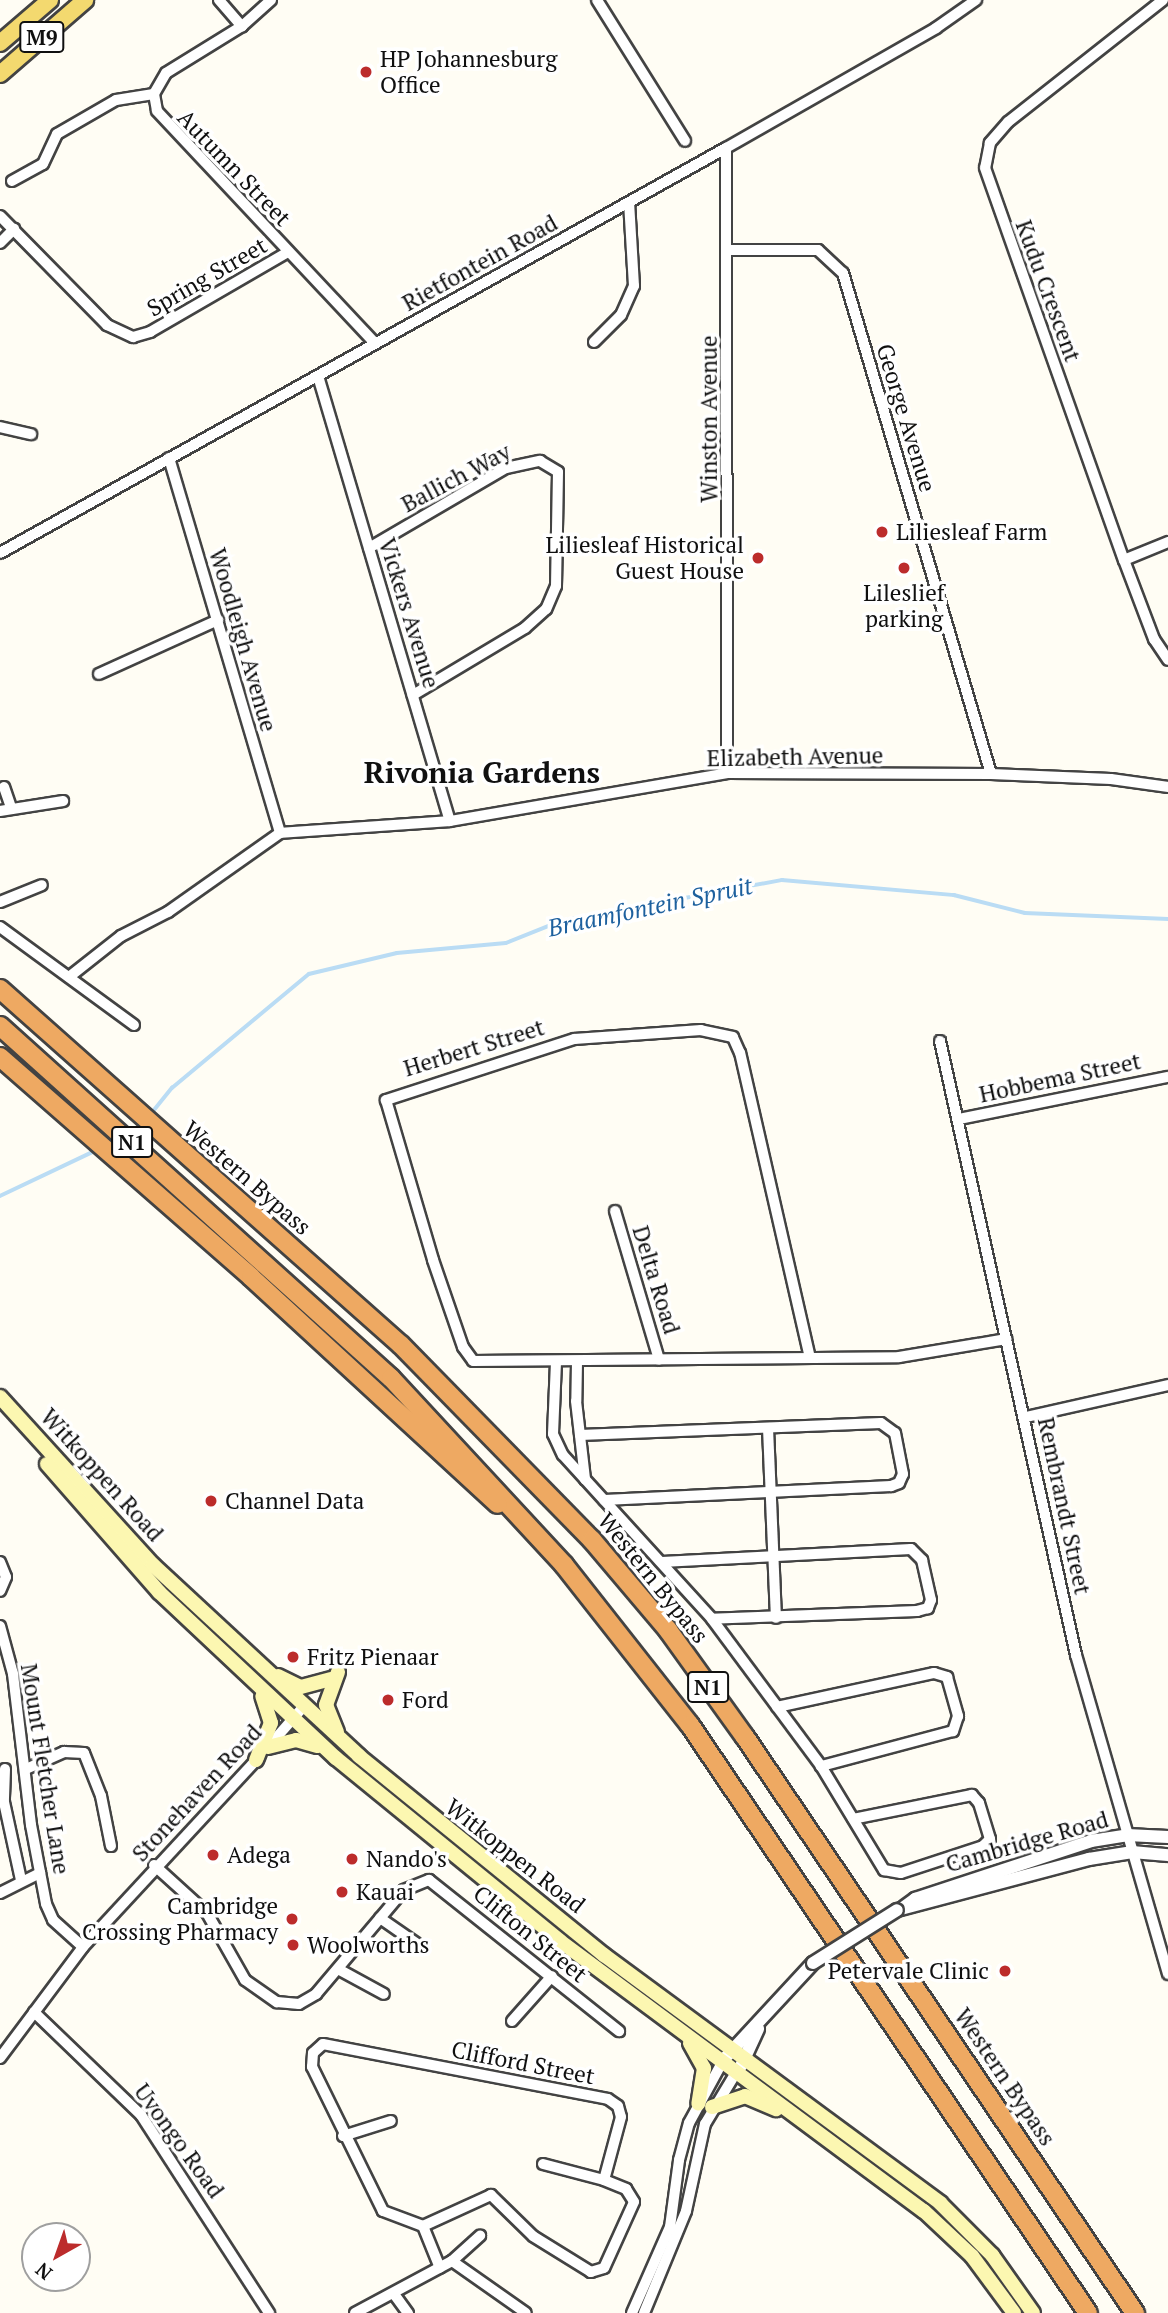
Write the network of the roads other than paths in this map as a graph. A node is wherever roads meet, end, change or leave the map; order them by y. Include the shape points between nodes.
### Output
1 (50, 0) edge
2 (85, 0) edge
3 (219, 0) edge
4 (271, 0) edge
5 (597, 0) edge
6 (976, 0) edge
7 (1163, 0) edge
8 (242, 26) junction
9 (0, 43) edge
10 (0, 74) edge
11 (154, 94) junction
12 (685, 141) dead end
13 (726, 148) junction
14 (12, 181) dead end
15 (629, 203) junction
16 (0, 216) edge
17 (13, 229) junction
18 (0, 243) edge
19 (729, 250) junction
20 (288, 252) junction
21 (594, 342) dead end
22 (375, 343) junction
23 (318, 376) junction
24 (0, 427) edge
25 (31, 434) dead end
26 (169, 458) junction
27 (1168, 542) edge
28 (369, 548) junction
29 (0, 554) edge
30 (1124, 560) junction
31 (218, 620) junction
32 (1168, 660) edge
33 (99, 674) dead end
34 (413, 695) junction
35 (727, 773) junction
36 (991, 774) junction
37 (4, 787) dead end
38 (1168, 787) edge
39 (63, 801) dead end
40 (11, 807) junction
41 (0, 811) edge
42 (450, 821) junction
43 (280, 833) junction
44 (42, 885) dead end
45 (0, 902) edge
46 (0, 926) edge
47 (0, 977) edge
48 (69, 977) junction
49 (0, 989) edge
50 (134, 1025) dead end
51 (0, 1026) edge
52 (940, 1041) dead end
53 (0, 1057) edge
54 (105, 1077) junction
55 (1168, 1077) edge
56 (959, 1119) junction
57 (615, 1211) dead end
58 (1007, 1339) junction
59 (810, 1358) junction
60 (659, 1360) junction
61 (556, 1362) junction
62 (577, 1362) junction
63 (1168, 1385) edge
64 (0, 1397) edge
65 (1026, 1417) junction
66 (768, 1428) junction
67 (580, 1435) junction
68 (585, 1480) junction
69 (771, 1490) junction
70 (604, 1500) junction
71 (546, 1545) junction
72 (774, 1555) junction
73 (0, 1562) edge
74 (662, 1563) junction
75 (0, 1591) edge
76 (776, 1618) junction
77 (712, 1619) junction
78 (0, 1626) edge
79 (253, 1661) junction
80 (247, 1678) junction
81 (304, 1706) junction
82 (777, 1707) junction
83 (292, 1719) junction
84 (268, 1747) junction
85 (359, 1756) junction
86 (336, 1758) junction
87 (256, 1760) junction
88 (821, 1766) junction
89 (5, 1769) dead end
90 (26, 1769) junction
91 (853, 1819) junction
92 (1127, 1835) junction
93 (1168, 1837) edge
94 (111, 1846) dead end
95 (1132, 1852) junction
96 (1168, 1855) edge
97 (154, 1865) junction
98 (40, 1873) junction
99 (21, 1880) junction
100 (0, 1893) edge
101 (901, 1909) junction
102 (380, 1918) junction
103 (416, 1943) dead end
104 (83, 1947) junction
105 (338, 1969) junction
106 (1168, 1974) edge
107 (552, 1976) junction
108 (384, 1994) dead end
109 (34, 2012) junction
110 (512, 2021) dead end
111 (759, 2025) junction
112 (619, 2031) dead end
113 (678, 2031) junction
114 (728, 2055) junction
115 (0, 2059) edge
116 (741, 2065) junction
117 (705, 2106) junction
118 (391, 2120) dead end
119 (820, 2134) junction
120 (343, 2136) junction
121 (543, 2164) dead end
122 (604, 2180) junction
123 (424, 2226) junction
124 (480, 2236) dead end
125 (452, 2261) junction
126 (440, 2268) junction
127 (394, 2294) junction
128 (269, 2313) edge
129 (355, 2313) edge
130 (408, 2313) edge
131 (526, 2313) edge
132 (632, 2313) edge
133 (644, 2313) edge
134 (1014, 2313) edge
135 (1033, 2313) edge
136 (1088, 2313) edge
137 (1135, 2313) edge

1 - 9 main road, M9
2 - 10 main road, M9
3 - 8 street
4 - 8 street, Autumn Street
5 - 12 street
6 - 13 street, Rietfontein Road via 936,28
7 - 30 street, Kudu Crescent via 1008,122 985,158 987,180
8 - 11 street, Autumn Street via 172,68
11 - 14 street via 116,100 58,134 43,164
11 - 20 street, Autumn Street via 163,122
13 - 15 street, Rietfontein Road
13 - 19 street, Winston Avenue
15 - 21 street via 634,286 621,315
15 - 22 street, Rietfontein Road
16 - 17 street
17 - 18 street
17 - 20 street, Spring Street via 107,325 125,336 141,336
19 - 35 street, Winston Avenue
19 - 36 street, George Avenue via 818,250 843,273
20 - 22 street, Autumn Street
22 - 23 street, Rietfontein Road
23 - 26 street, Rietfontein Road
23 - 28 street, Vickers Avenue
24 - 25 street
26 - 29 street, Rietfontein Road
26 - 31 street, Woodleigh Avenue
27 - 30 street
28 - 34 street, Vickers Avenue
28 - 34 street, Ballich Way via 506,468 540,461 558,472 556,586 546,609 525,628
30 - 32 street, Kudu Crescent via 1154,639
31 - 33 street
31 - 43 street, Woodleigh Avenue
34 - 42 street, Vickers Avenue
35 - 36 street, Elizabeth Avenue
35 - 42 street, Elizabeth Avenue
36 - 38 street, Elizabeth Avenue via 1111,779
37 - 40 street
39 - 40 street
40 - 41 street
42 - 43 street, Elizabeth Avenue
43 - 48 street via 168,912 121,936
44 - 45 street
46 - 48 street
47 - 54 highway
48 - 50 street
49 - 54 highway, Western Bypass / N1
51 - 71 highway, N1 via 391,1378
52 - 56 street, Rembrandt Street
53 - 71 highway
54 - 137 highway, Western Bypass / N1 via 401,1345 507,1449 668,1630
55 - 56 street, Hobbema Street
56 - 58 street, Rembrandt Street
57 - 60 street, Delta Road
58 - 59 street, Herbert Street via 899,1357
58 - 65 street, Rembrandt Street
59 - 60 street, Herbert Street
59 - 61 street, Herbert Street via 740,1053 733,1037 701,1030 574,1038 394,1093 386,1100 466,1353 478,1363
60 - 62 street, Herbert Street
61 - 62 street, Herbert Street
61 - 68 street via 553,1434 563,1455
62 - 67 street
63 - 65 street
64 - 79 main road, Witkoppen Road via 113,1525
64 - 80 main road, Witkoppen Road via 102,1532
65 - 92 street, Rembrandt Street via 1076,1655
66 - 67 street
66 - 69 street
66 - 69 street via 887,1425 895,1433 903,1474 900,1483 891,1486
67 - 68 street
68 - 70 street
69 - 70 street
69 - 72 street
70 - 74 street
71 - 136 highway, N1 via 690,1725
72 - 74 street
72 - 76 street
72 - 76 street via 911,1549 922,1560 931,1600 928,1608 917,1611
73 - 75 street via 6,1577
74 - 77 street
76 - 77 street
77 - 82 street
78 - 90 street, Mount Fletcher Lane via 13,1674 15,1720
79 - 81 main road, Witkoppen Road
79 - 85 main road via 298,1686 334,1675 328,1716
80 - 83 main road, Witkoppen Road
80 - 87 main road via 271,1715
81 - 83 street, Stonehaven Road
81 - 85 main road, Witkoppen Road
82 - 88 street
82 - 88 street via 934,1673 947,1677 958,1716 953,1731
83 - 84 street, Stonehaven Road
83 - 86 main road, Witkoppen Road
84 - 86 main road via 303,1740
84 - 87 street, Stonehaven Road
85 - 114 main road, Witkoppen Road
86 - 113 main road, Witkoppen Road
87 - 97 street, Stonehaven Road
88 - 91 street
89 - 99 street via 4,1802
90 - 94 street via 64,1752 83,1753 101,1796
90 - 98 street, Mount Fletcher Lane
91 - 91 street via 880,1865 895,1874 983,1846 990,1839 972,1795
92 - 93 street, Cambridge Road
92 - 95 street, Rembrandt Street
92 - 101 street, Cambridge Road via 1091,1841 994,1871 915,1899
95 - 96 street, Cambridge Road
95 - 101 street, Cambridge Road
95 - 106 street, Rembrandt Street
97 - 104 street, Stonehaven Road
97 - 105 street, Clifton Street via 207,1913 246,1980 266,1997 299,2004 316,1994
98 - 99 street
98 - 104 street, Mount Fletcher Lane via 49,1913
99 - 100 street
101 - 111 street, Cambridge Road, bridge via 813,1962
102 - 103 street
102 - 105 street, Clifton Street
102 - 107 street, Clifton Street via 411,1884 429,1880
104 - 109 street, Stonehaven Road
105 - 108 street
107 - 110 street
107 - 112 street, Clifton Street
109 - 115 street, Stonehaven Road
109 - 128 street, Uvongo Road via 141,2115
111 - 114 street, Cambridge Road
111 - 116 street, Cambridge Road
113 - 114 main road, Witkoppen Road
113 - 117 main road via 703,2065
114 - 116 main road, Witkoppen Road
114 - 117 street
116 - 117 street
116 - 119 main road, Witkoppen Road
116 - 135 main road, Witkoppen Road via 940,2203 992,2255
117 - 119 main road via 732,2097 750,2097
117 - 132 street via 681,2146 670,2227
117 - 133 street via 683,2222
118 - 120 street
119 - 134 main road, Witkoppen Road via 953,2236
120 - 122 street, Clifford Street via 312,2067 313,2053 323,2044 608,2099 618,2106 621,2117
120 - 123 street, Clifford Street via 383,2211
121 - 122 street
122 - 123 street via 626,2189 634,2202 607,2264 596,2274 523,2229 491,2195
123 - 126 street
124 - 125 street
125 - 126 street
125 - 131 street
126 - 127 street
127 - 129 street
127 - 130 street

